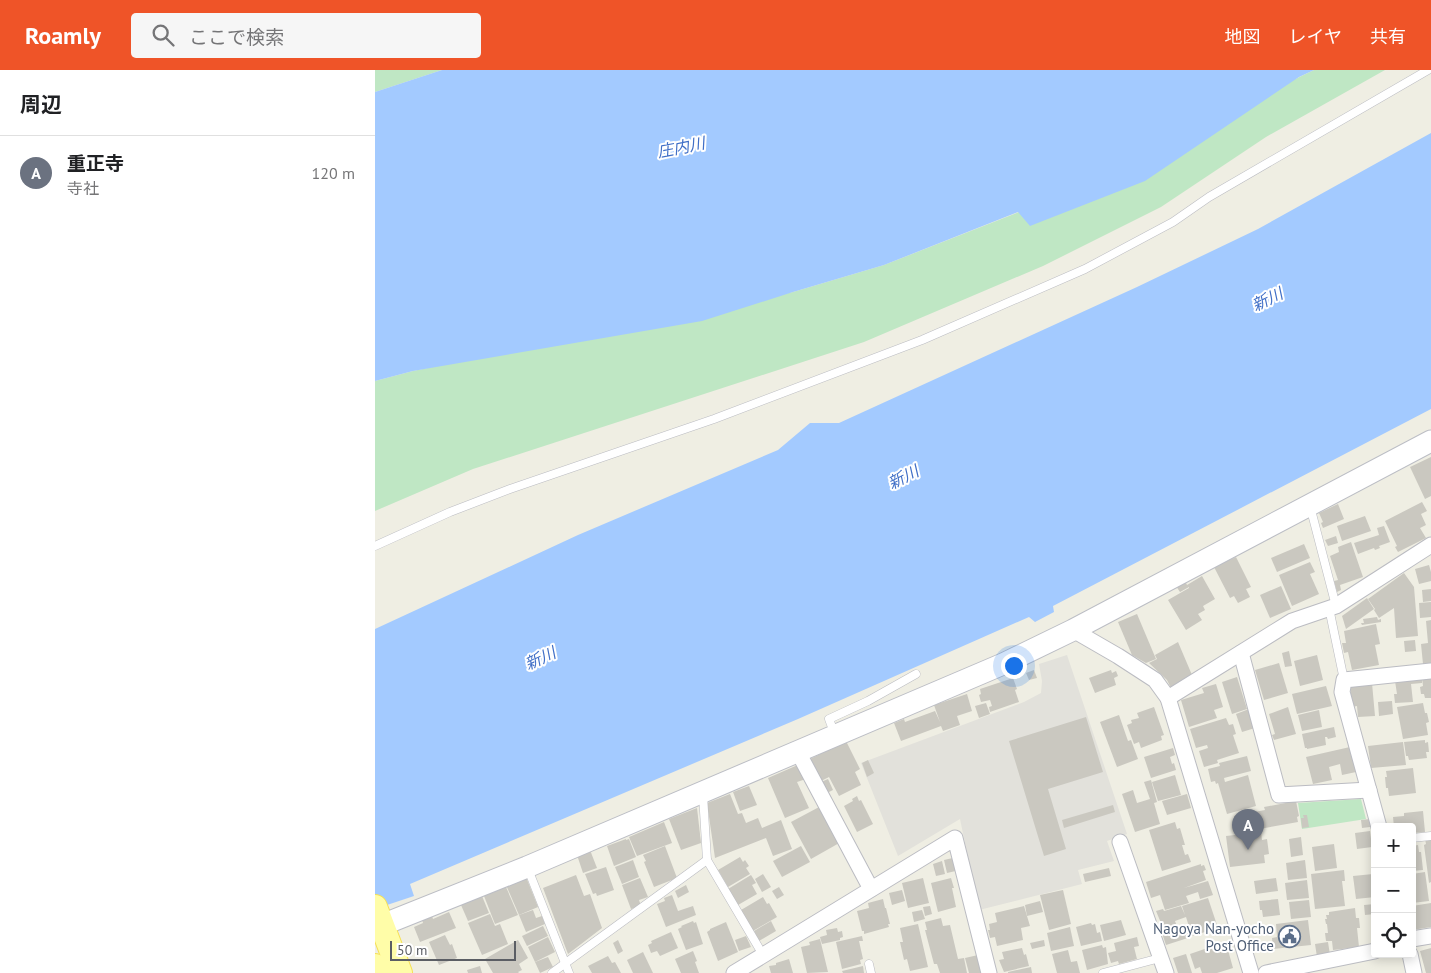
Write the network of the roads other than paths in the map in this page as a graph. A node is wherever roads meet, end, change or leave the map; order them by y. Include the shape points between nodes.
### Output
1 (1428, 70) edge
2 (1431, 441) edge
3 (1309, 504) junction
4 (1431, 545) edge
5 (375, 546) edge
6 (1332, 607) junction
7 (1073, 630) junction
8 (1241, 653) junction
9 (1431, 671) edge
10 (915, 674) dead end
11 (1344, 680) junction
12 (1168, 698) junction
13 (836, 736) junction
14 (798, 752) junction
15 (1369, 790) junction
16 (703, 792) junction
17 (1378, 823) edge
18 (1431, 836) edge
19 (1416, 838) edge
20 (1120, 842) dead end
21 (707, 860) junction
22 (527, 867) junction
23 (871, 889) junction
24 (377, 918) edge
25 (1431, 936) edge
26 (1416, 938) edge
27 (1371, 952) edge
28 (1160, 958) junction
29 (1411, 958) edge
30 (760, 962) edge
31 (565, 964) junction
32 (869, 964) dead end
33 (375, 966) edge
34 (378, 973) edge
35 (400, 973) edge
36 (552, 973) edge
37 (569, 973) edge
38 (734, 973) edge
39 (871, 973) edge
40 (989, 973) edge
41 (1103, 973) edge
42 (1166, 973) edge
43 (1251, 973) edge
44 (1266, 973) edge
45 (1414, 973) edge

1 - 5 lane via 1209,197 1173,222 1085,270 922,340 715,419 509,489
2 - 3 street
3 - 6 lane
3 - 7 street
4 - 6 street
6 - 8 street via 1292,621
6 - 11 lane
7 - 12 street via 1155,680
7 - 13 street
8 - 12 street
8 - 15 street via 1279,795
9 - 11 street
10 - 13 lane via 829,719
11 - 15 street via 1342,692
12 - 43 street
13 - 14 street
14 - 16 street
14 - 23 street
15 - 17 street
16 - 21 lane
16 - 22 street
18 - 19 lane
20 - 28 street
21 - 30 lane
21 - 31 lane
22 - 24 street
22 - 31 lane
23 - 30 street
23 - 40 street via 955,838
24 - 35 main road
25 - 26 street
27 - 44 street
28 - 41 lane
28 - 42 street
29 - 45 street
30 - 38 street
31 - 36 lane
31 - 37 lane
32 - 39 lane
33 - 34 main road

